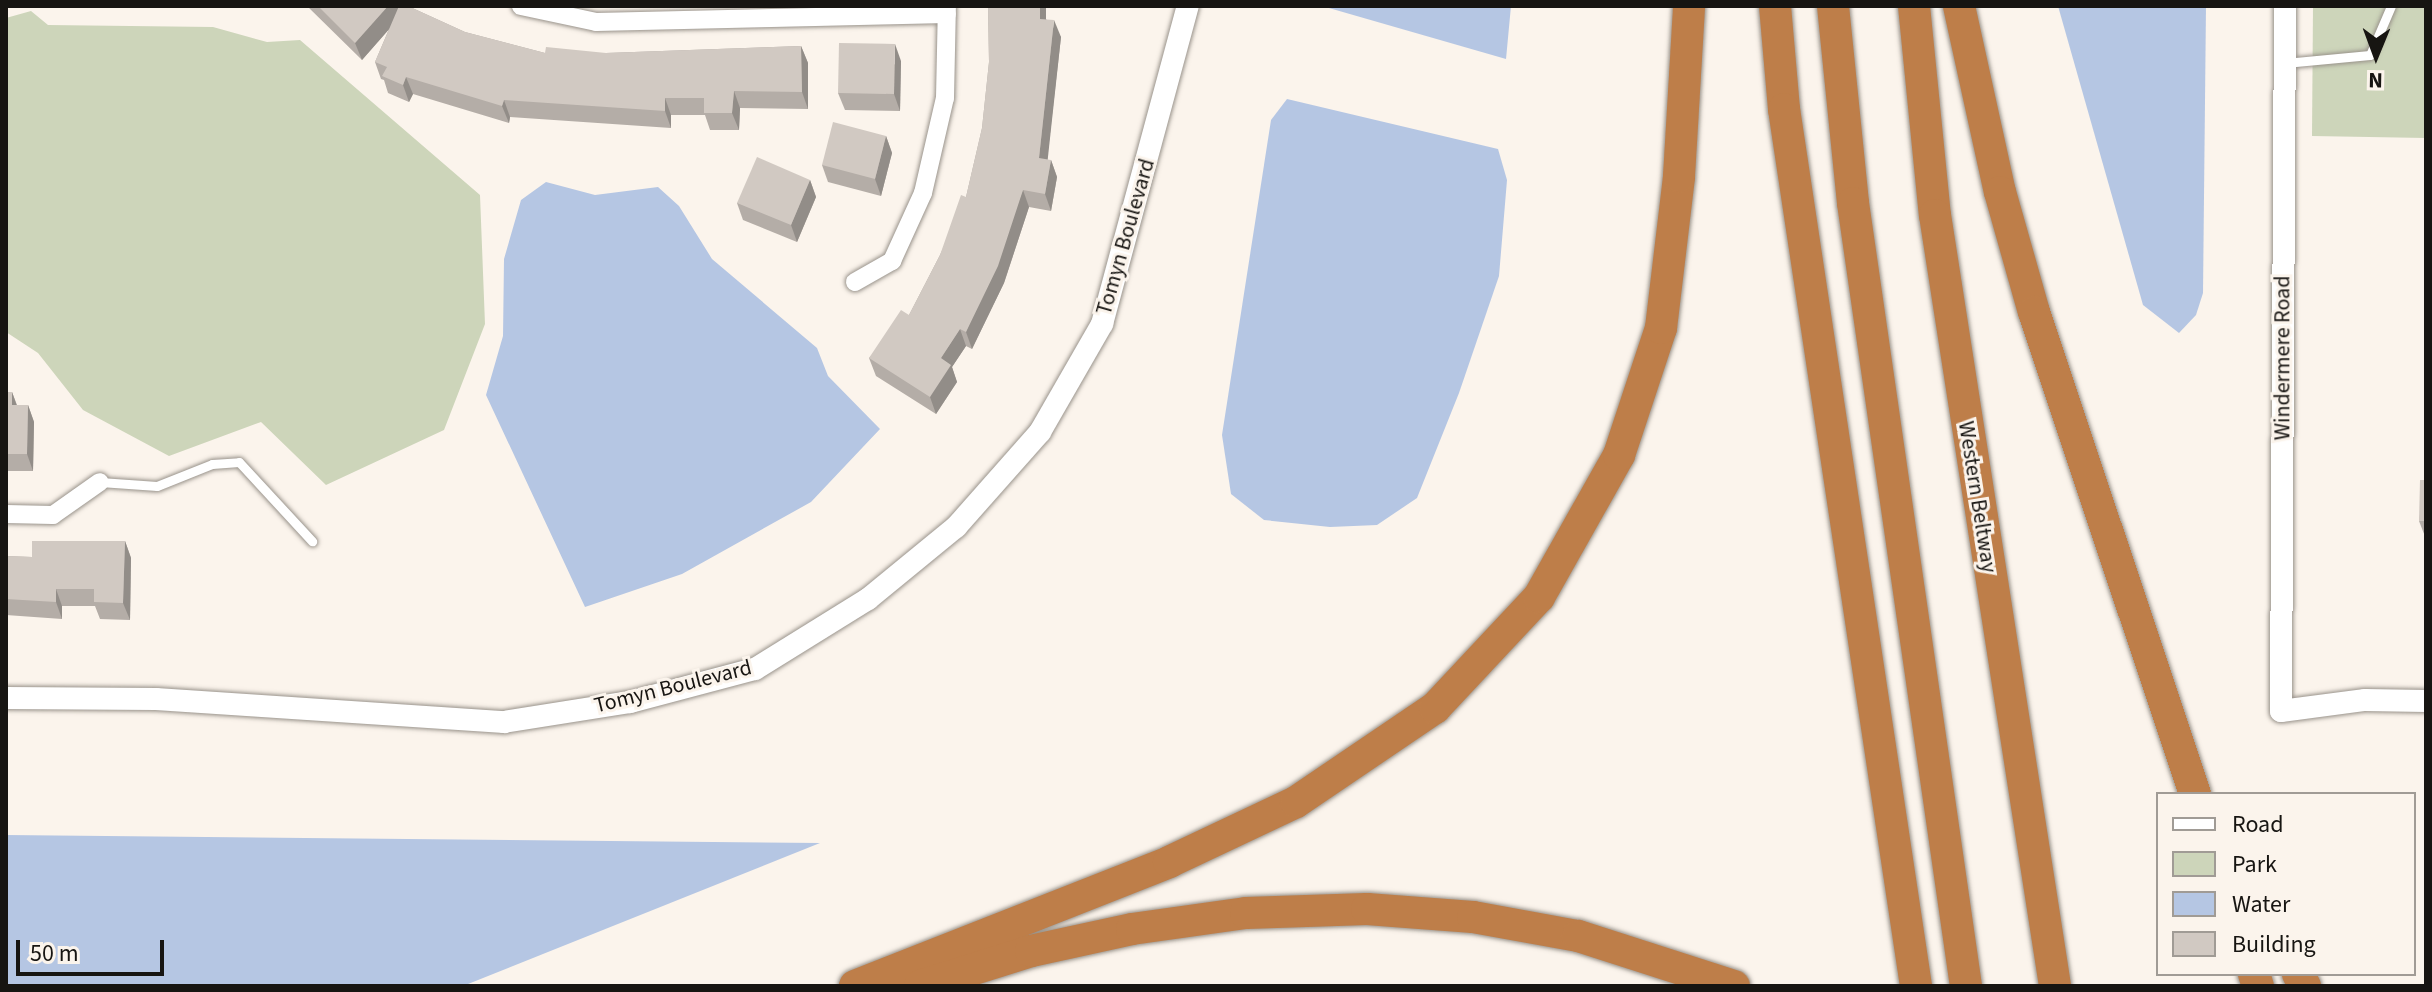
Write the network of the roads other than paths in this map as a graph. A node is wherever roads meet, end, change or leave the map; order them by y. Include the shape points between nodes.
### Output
1 (521, 6) edge
2 (1188, 6) edge
3 (1689, 6) edge
4 (1775, 6) edge
5 (1833, 6) edge
6 (1914, 6) edge
7 (1959, 6) edge
8 (2285, 6) edge
9 (2391, 6) edge
10 (947, 10) edge
11 (2285, 63) junction
12 (855, 282) dead end
13 (100, 482) joint
14 (6, 514) edge
15 (312, 541) dead end
16 (2140, 623) junction
17 (6, 698) edge
18 (2426, 701) edge
19 (2194, 792) edge
20 (2205, 792) edge
21 (855, 986) edge
22 (920, 986) edge
23 (1734, 986) edge
24 (1916, 986) edge
25 (1966, 986) edge
26 (2055, 986) edge

1 - 10 street via 596,22
2 - 17 street, Tomyn Boulevard via 1102,324 1040,432 945,536 868,599 755,669 630,702 504,722 156,699
3 - 21 highway via 1679,176 1661,328 1619,455 1539,597 1435,708 1296,802 1169,862
4 - 24 highway via 1784,109
5 - 25 highway via 1853,203
6 - 26 highway, Western Beltway via 1935,215
7 - 16 highway via 2000,192 2034,312
8 - 11 street, Windermere Road
9 - 11 lane via 2370,55
10 - 12 street via 945,98 923,193 892,261
11 - 18 street, Windermere Road via 2281,711 2365,700
13 - 14 street via 53,515
13 - 15 lane via 157,486 212,464 239,462
16 - 19 highway
16 - 20 highway
22 - 23 highway via 1031,951 1246,913 1367,909 1473,917 1578,936

